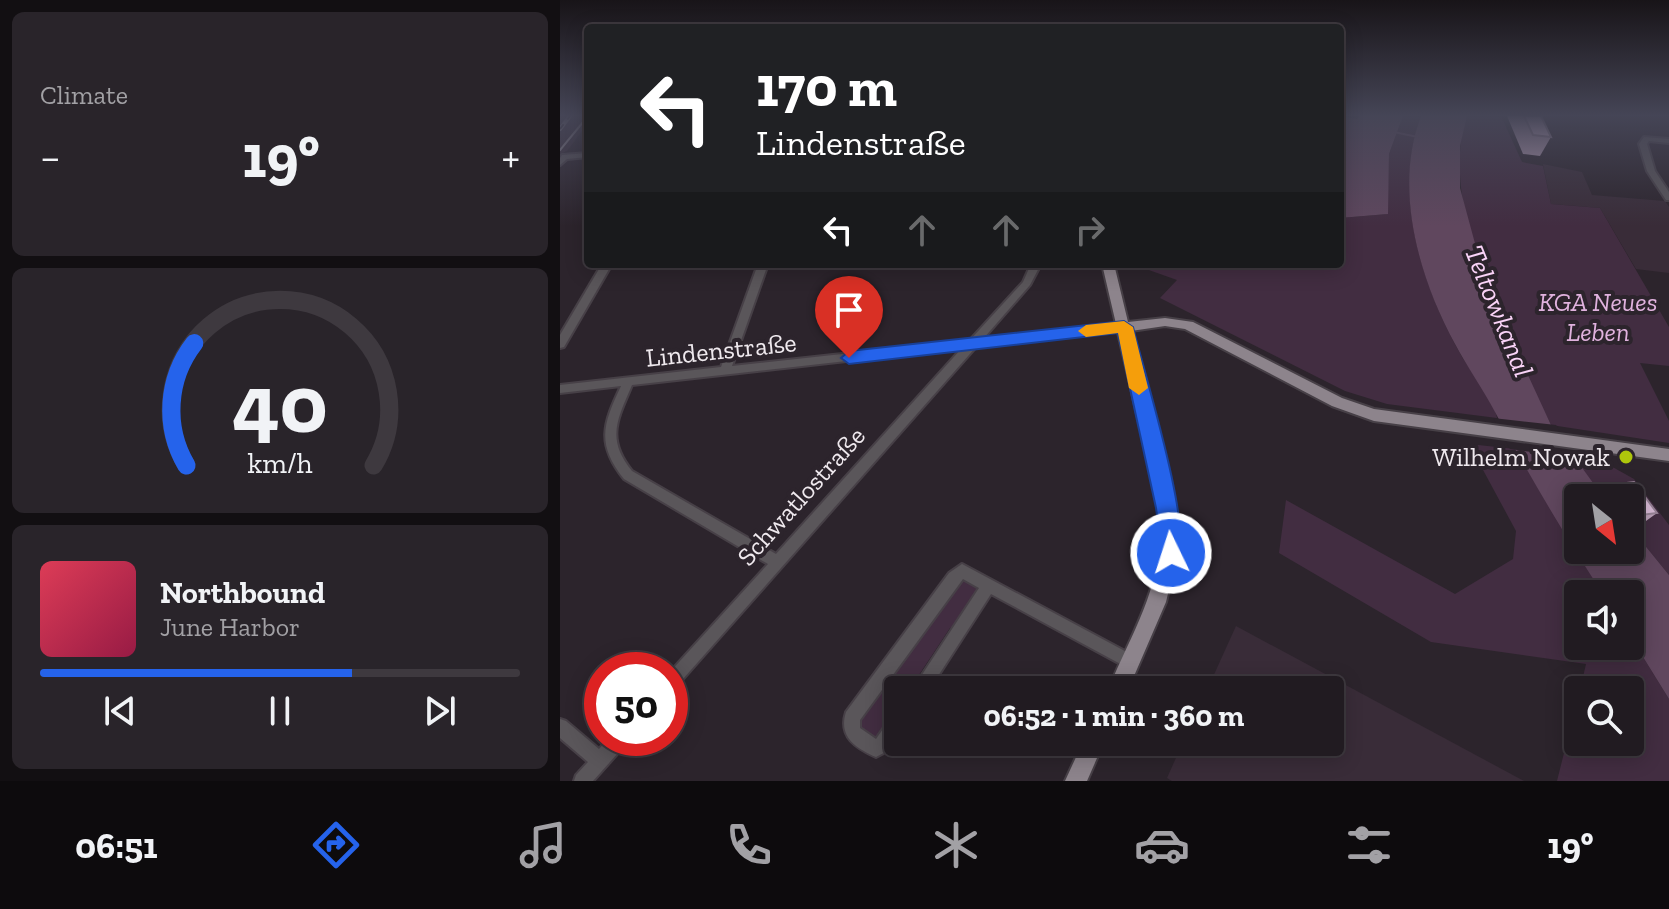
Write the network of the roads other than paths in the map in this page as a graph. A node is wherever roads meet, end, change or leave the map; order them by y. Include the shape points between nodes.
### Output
1 (1645, 152) edge
2 (584, 156) edge
3 (562, 160) edge
4 (1669, 198) edge
5 (605, 268) edge
6 (762, 268) edge
7 (1034, 268) edge
8 (1109, 268) edge
9 (1124, 327) junction
10 (560, 344) edge
11 (971, 344) junction
12 (725, 371) junction
13 (628, 382) junction
14 (560, 389) edge
15 (1669, 455) edge
16 (777, 562) junction
17 (989, 585) junction
18 (1131, 662) junction
19 (688, 663) edge
20 (929, 676) edge
21 (1124, 676) edge
22 (560, 727) edge
23 (884, 743) edge
24 (604, 756) edge
25 (1088, 756) edge
26 (600, 761) junction
27 (582, 781) edge
28 (1076, 781) edge

1 - 4 street
2 - 3 street
5 - 10 street
6 - 12 street
7 - 11 street, Schwatlostraße via 1027,283
8 - 9 main road
9 - 11 street, Lindenstraße
9 - 15 main road via 1184,324 1358,410
9 - 18 main road via 1171,535 1163,587
11 - 12 street, Lindenstraße
11 - 16 street, Schwatlostraße
12 - 13 street, Lindenstraße
13 - 14 street, Lindenstraße
13 - 16 street via 609,435 619,466
16 - 19 street, Schwatlostraße
17 - 18 street
17 - 20 street
17 - 23 street via 962,571 954,578 852,718 852,732 876,749
18 - 21 main road
22 - 26 street
24 - 26 street
25 - 28 main road
26 - 27 street

